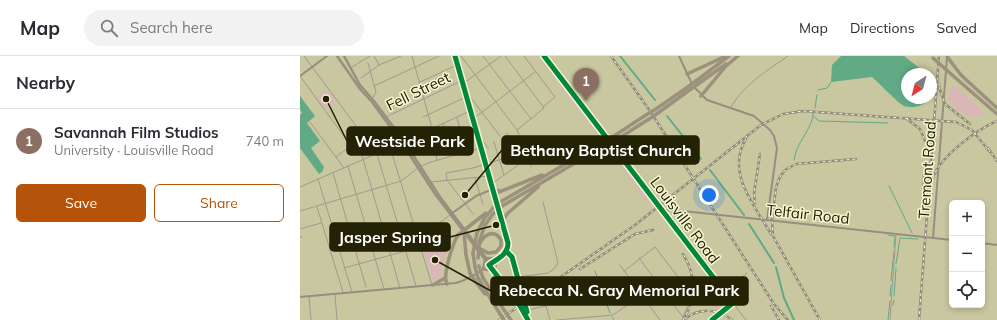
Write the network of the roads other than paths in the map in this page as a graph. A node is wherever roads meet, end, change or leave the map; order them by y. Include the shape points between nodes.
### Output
1 (304, 56) edge
2 (327, 56) edge
3 (337, 56) edge
4 (344, 56) edge
5 (369, 56) edge
6 (374, 56) edge
7 (401, 56) edge
8 (412, 56) edge
9 (439, 56) edge
10 (454, 56) edge
11 (461, 56) edge
12 (483, 56) edge
13 (501, 56) edge
14 (505, 56) edge
15 (524, 56) edge
16 (544, 56) edge
17 (679, 56) edge
18 (728, 56) edge
19 (737, 56) edge
20 (788, 56) edge
21 (947, 56) edge
22 (932, 57) edge
23 (368, 64) dead end
24 (490, 64) junction
25 (379, 65) junction
26 (457, 65) junction
27 (313, 67) junction
28 (351, 67) junction
29 (415, 67) junction
30 (370, 71) junction
31 (535, 72) junction
32 (686, 74) junction
33 (476, 75) junction
34 (300, 76) edge
35 (361, 78) dead end
36 (461, 81) junction
37 (524, 81) junction
38 (419, 83) junction
39 (697, 83) junction
40 (374, 86) junction
41 (463, 86) junction
42 (510, 91) junction
43 (701, 96) junction
44 (466, 97) junction
45 (424, 98) junction
46 (372, 99) junction
47 (496, 102) junction
48 (544, 107) junction
49 (731, 107) junction
50 (994, 107) edge
51 (470, 111) junction
52 (482, 112) junction
53 (428, 114) junction
54 (997, 114) edge
55 (423, 117) dead end
56 (457, 117) junction
57 (385, 118) junction
58 (473, 119) junction
59 (531, 119) junction
60 (310, 122) dead end
61 (443, 123) junction
62 (384, 127) dead end
63 (432, 128) junction
64 (430, 129) junction
65 (517, 130) junction
66 (476, 132) junction
67 (508, 133) dead end
68 (500, 136) dead end
69 (363, 137) junction
70 (358, 141) junction
71 (403, 142) junction
72 (494, 142) dead end
73 (351, 146) junction
74 (391, 147) junction
75 (481, 148) junction
76 (488, 148) dead end
77 (592, 151) junction
78 (466, 152) junction
79 (526, 152) junction
80 (377, 154) junction
81 (514, 155) junction
82 (452, 156) junction
83 (336, 157) junction
84 (528, 158) junction
85 (362, 160) junction
86 (438, 160) junction
87 (500, 160) junction
88 (485, 164) junction
89 (348, 166) junction
90 (517, 166) junction
91 (531, 166) dead end
92 (420, 167) junction
93 (344, 168) junction
94 (333, 173) junction
95 (549, 173) junction
96 (504, 175) junction
97 (489, 176) junction
98 (475, 178) junction
99 (318, 179) junction
100 (448, 180) junction
101 (548, 180) junction
102 (401, 181) junction
103 (430, 182) junction
104 (492, 184) junction
105 (387, 186) junction
106 (300, 187) edge
107 (493, 189) junction
108 (371, 190) junction
109 (500, 191) junction
110 (479, 194) junction
111 (494, 194) junction
112 (356, 195) junction
113 (340, 200) junction
114 (543, 202) dead end
115 (325, 204) junction
116 (465, 204) junction
117 (482, 204) dead end
118 (316, 207) junction
119 (300, 211) edge
120 (492, 211) junction
121 (663, 212) junction
122 (452, 214) junction
123 (473, 214) dead end
124 (507, 214) junction
125 (769, 214) junction
126 (500, 216) junction
127 (763, 220) junction
128 (768, 220) junction
129 (774, 221) junction
130 (502, 222) junction
131 (321, 223) junction
132 (300, 229) edge
133 (464, 232) junction
134 (896, 234) junction
135 (418, 238) junction
136 (933, 238) junction
137 (949, 240) edge
138 (985, 243) edge
139 (479, 244) junction
140 (997, 245) edge
141 (421, 247) junction
142 (506, 250) junction
143 (406, 251) junction
144 (390, 256) junction
145 (485, 258) junction
146 (639, 258) junction
147 (497, 259) junction
148 (375, 260) junction
149 (490, 264) junction
150 (360, 265) junction
151 (620, 265) dead end
152 (344, 268) junction
153 (479, 268) junction
154 (494, 270) junction
155 (624, 271) junction
156 (747, 273) dead end
157 (445, 276) junction
158 (517, 276) junction
159 (728, 278) dead end
160 (502, 279) junction
161 (477, 280) junction
162 (447, 284) junction
163 (433, 285) junction
164 (720, 285) junction
165 (366, 287) dead end
166 (416, 287) junction
167 (400, 288) junction
168 (384, 290) junction
169 (724, 291) junction
170 (352, 293) junction
171 (335, 294) junction
172 (343, 294) junction
173 (642, 295) junction
174 (745, 295) dead end
175 (309, 296) junction
176 (300, 297) edge
177 (733, 303) junction
178 (520, 306) junction
179 (527, 310) junction
180 (580, 317) junction
181 (683, 317) junction
182 (528, 319) edge
183 (311, 320) edge
184 (337, 320) edge
185 (504, 320) edge
186 (511, 320) edge
187 (550, 320) edge
188 (556, 320) edge
189 (580, 320) edge
190 (660, 320) edge
191 (685, 320) edge
192 (712, 320) edge
193 (746, 320) edge
194 (890, 320) edge

1 - 27 street
2 - 27 street
3 - 57 main road via 360,89
4 - 28 main road
5 - 28 street
6 - 25 street
7 - 25 street
8 - 29 street
9 - 29 street
10 - 26 street
11 - 33 street
12 - 24 street
13 - 24 street, Fell Street
14 - 37 street
15 - 31 street
16 - 121 street, Louisville Road
17 - 32 street
18 - 32 highway
18 - 39 highway
19 - 39 highway
19 - 43 highway
20 - 49 street via 745,87
21 - 50 highway, bridge via 961,75
21 - 136 street, Tremont Road
22 - 50 highway, bridge
23 - 30 street
24 - 33 street, Fell Street
24 - 42 street
25 - 30 street
26 - 36 street
26 - 38 street
27 - 34 street
27 - 69 street
28 - 46 main road via 358,83
29 - 38 street
29 - 40 street
30 - 35 street
30 - 40 street
31 - 37 street
31 - 48 street via 555,98
32 - 43 street
33 - 41 street, Fell Street
33 - 47 street
34 - 73 street
36 - 41 street
36 - 45 street, Fell Street
37 - 42 street
37 - 48 street
38 - 45 street
39 - 77 highway, bridge
40 - 46 street via 376,92
41 - 44 street
41 - 52 street
42 - 47 street
42 - 59 street
43 - 49 street via 716,104
44 - 51 street
44 - 53 street
45 - 53 street
45 - 57 street, Fell Street
46 - 57 main road
47 - 52 street
47 - 65 street
48 - 59 street
49 - 125 street via 758,118 770,130 776,143
50 - 54 highway
51 - 56 street
51 - 58 street
52 - 58 street
52 - 68 street
53 - 55 street
53 - 63 street
56 - 61 street
56 - 78 street
57 - 71 main road
58 - 66 street
59 - 65 street
60 - 83 street
61 - 63 street
61 - 82 street
62 - 74 street
63 - 64 street
64 - 71 street
64 - 86 street
65 - 79 street
66 - 75 street
66 - 76 street
67 - 81 street
69 - 70 street
69 - 80 street
70 - 73 street
70 - 85 street
71 - 74 street
71 - 92 main road
72 - 87 street
73 - 83 street
74 - 80 street
74 - 102 street
75 - 78 street
75 - 88 street
77 - 95 highway
77 - 101 highway
78 - 82 street
79 - 81 street
79 - 84 street
80 - 85 street
80 - 105 street
81 - 87 street
81 - 90 street
82 - 86 street
83 - 93 street
84 - 90 street
84 - 91 street
85 - 89 street
85 - 108 street
86 - 92 street
87 - 88 street
87 - 96 street
88 - 97 street
88 - 100 street via 446,173
89 - 93 street
89 - 112 street
90 - 96 street
92 - 102 street
92 - 103 main road
92 - 122 main road
93 - 94 street
94 - 99 street
94 - 113 street
95 - 109 highway
95 - 120 highway, bridge via 502,201
96 - 104 street
97 - 98 street
97 - 104 street
98 - 100 street
98 - 110 street
99 - 106 street
99 - 115 street
100 - 103 street
100 - 116 street
101 - 120 highway, bridge
101 - 124 highway
102 - 105 street
102 - 135 street
103 - 122 main road
104 - 107 street
105 - 108 street
105 - 143 street
107 - 109 highway
107 - 110 street
107 - 111 street
108 - 112 street
108 - 144 street
109 - 111 highway
110 - 116 street
110 - 117 street
111 - 126 street
112 - 113 street
112 - 148 street
113 - 115 street
113 - 150 street
114 - 158 street via 558,259 556,266 548,273
115 - 118 street
115 - 152 street
116 - 122 street
116 - 123 street
118 - 119 street
118 - 131 street
120 - 139 highway
120 - 153 highway, bridge via 477,234 473,253
120 - 157 highway, bridge via 458,235
121 - 127 street, Telfair Road via 683,211
121 - 164 street, Louisville Road
122 - 133 main road
122 - 135 street
122 - 139 main road
124 - 126 highway
124 - 130 highway
125 - 127 street
125 - 128 street
125 - 129 street
126 - 130 street
127 - 128 street, Telfair Road
128 - 129 street, Telfair Road
129 - 134 street, Telfair Road
130 - 142 street via 508,243
131 - 132 street
131 - 172 street
133 - 145 main road
133 - 161 highway, bridge via 470,273
134 - 136 street, Telfair Road
134 - 194 street
135 - 141 street
136 - 137 street, Telfair Road
138 - 140 street
139 - 139 highway via 484,237 492,234 499,237 501,244 500,249 494,253 488,252
139 - 145 main road
139 - 153 highway, bridge
141 - 143 street
141 - 163 street
142 - 147 street
142 - 158 street via 512,257
143 - 144 street
143 - 166 street
144 - 148 street
144 - 167 street
145 - 147 main road
145 - 149 main road
145 - 153 main road
146 - 155 street
146 - 181 street
146 - 181 street via 655,247 680,280 691,296
147 - 149 street
147 - 154 main road
148 - 150 street
148 - 168 street
149 - 153 street
149 - 154 main road
150 - 152 street
150 - 165 street
151 - 155 street
152 - 170 street
153 - 154 main road
153 - 161 highway, bridge
153 - 162 street via 465,281
153 - 186 highway, bridge
154 - 160 main road
154 - 178 main road
155 - 173 street
156 - 169 street
157 - 162 highway
157 - 163 highway via 441,282
158 - 160 street
158 - 179 street
159 - 164 street
160 - 178 main road
161 - 185 highway, bridge
162 - 163 street
163 - 166 street
164 - 169 street, Louisville Road
166 - 167 street
167 - 168 street
168 - 170 street
169 - 177 street, Louisville Road
170 - 172 street
171 - 172 street
171 - 175 street
171 - 184 street
173 - 180 street via 613,315
173 - 190 street
174 - 177 street
175 - 176 street
175 - 183 street
177 - 192 street
177 - 193 street, Louisville Road
178 - 182 main road
179 - 182 street
179 - 187 street via 546,306
180 - 188 street
180 - 189 street
181 - 191 street

